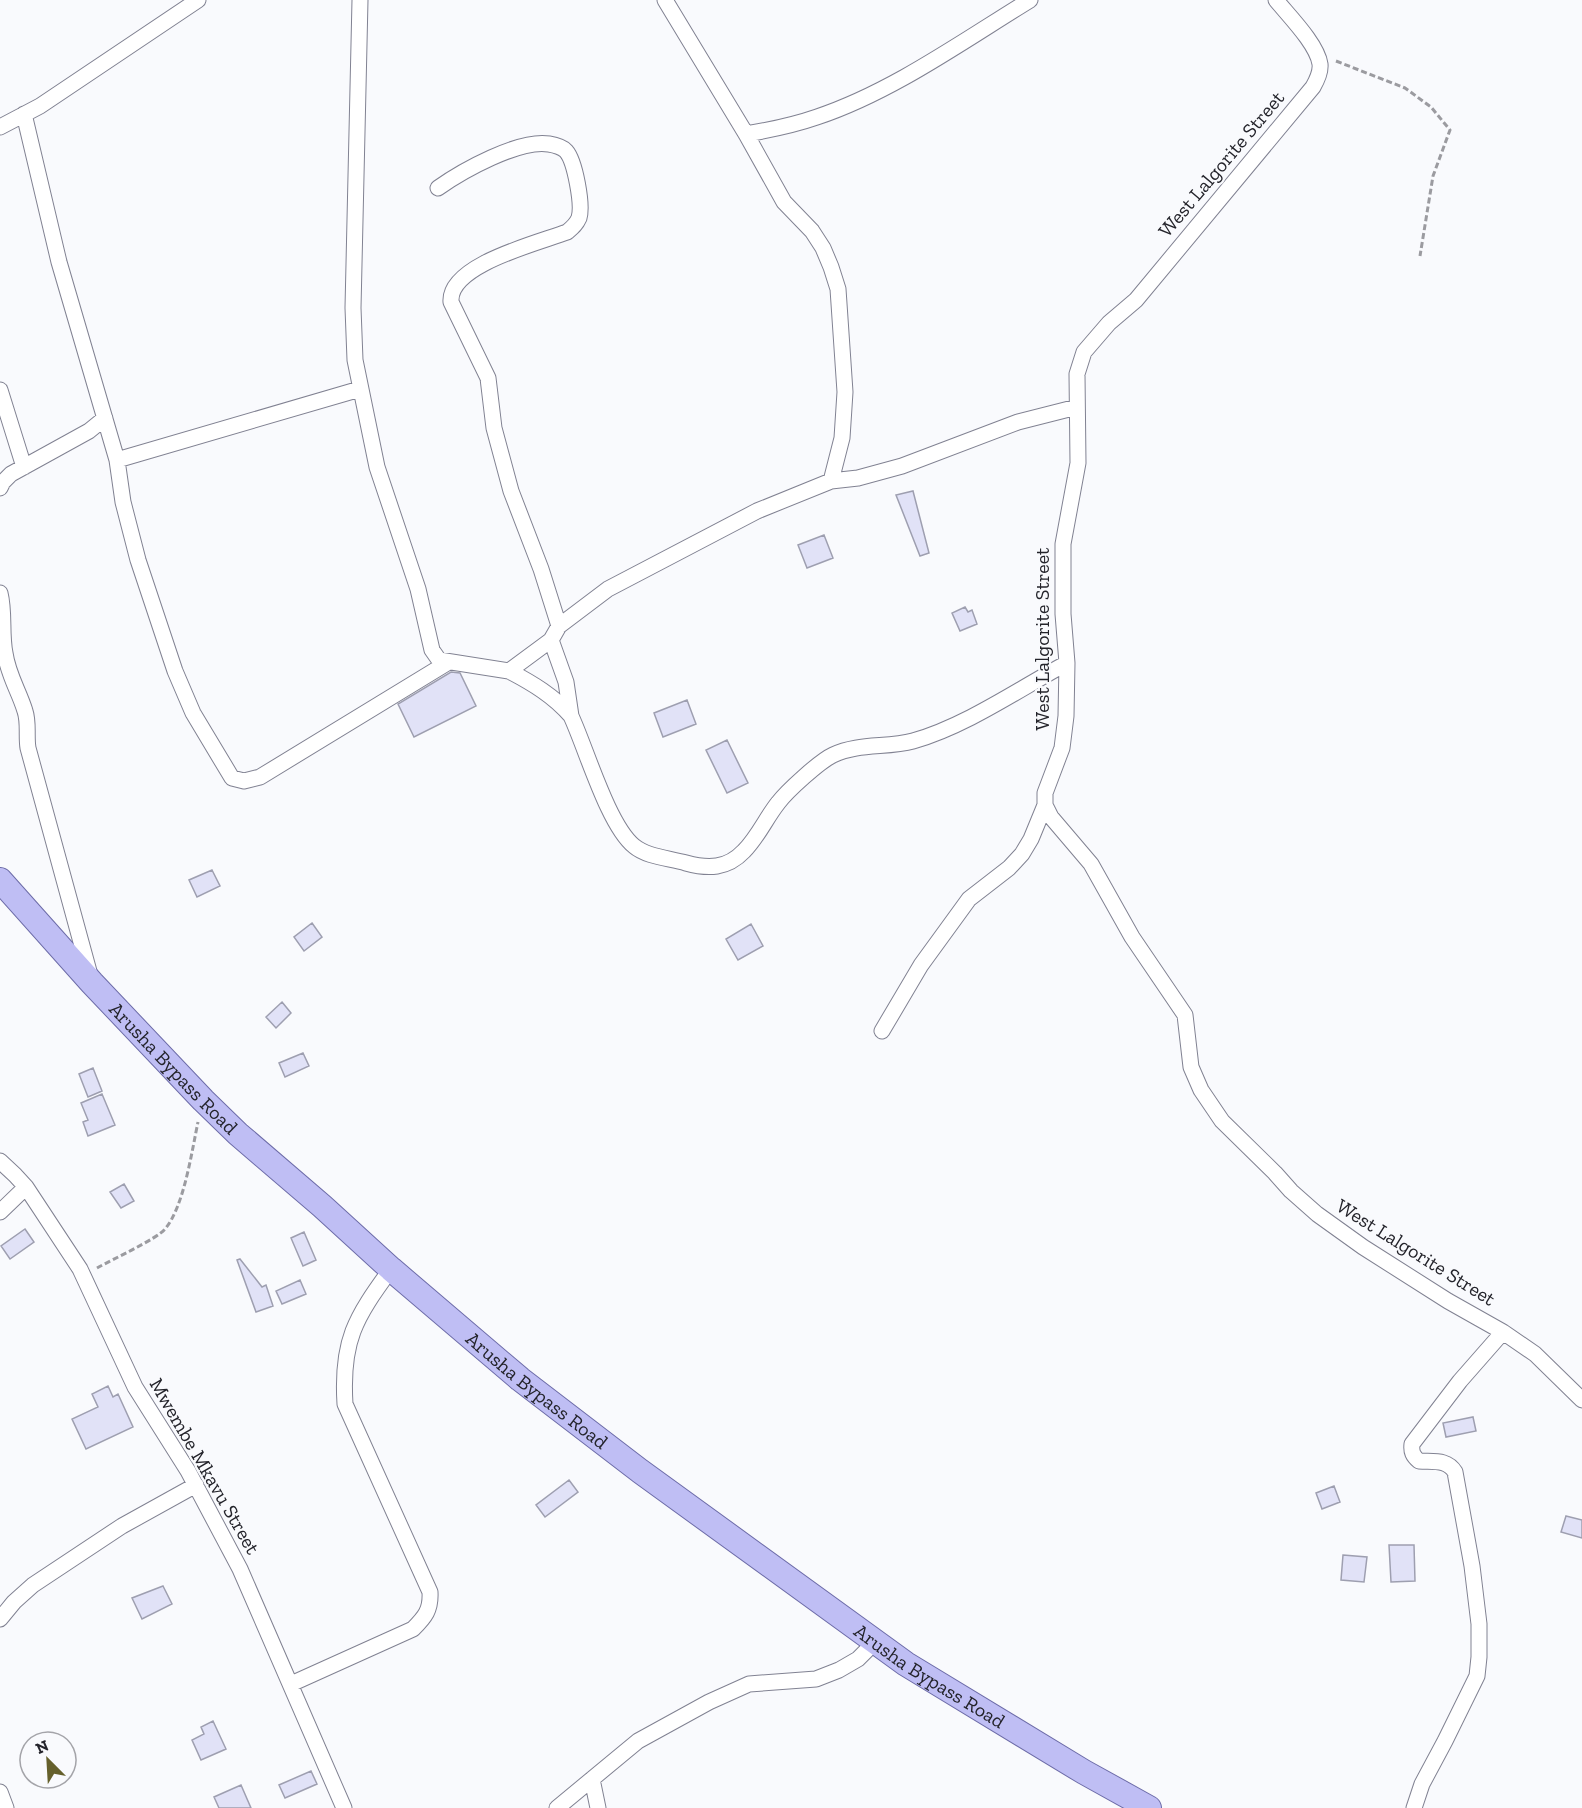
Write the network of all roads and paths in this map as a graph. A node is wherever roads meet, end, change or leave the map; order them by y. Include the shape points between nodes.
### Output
1 (198, 0) edge
2 (360, 0) edge
3 (665, 0) edge
4 (1030, 0) edge
5 (1276, 0) edge
6 (1320, 64) junction
7 (24, 114) junction
8 (0, 127) edge
9 (746, 134) junction
10 (438, 188) dead end
11 (1420, 256) dead end
12 (360, 389) junction
13 (0, 390) edge
14 (1077, 407) junction
15 (105, 418) junction
16 (117, 460) junction
17 (24, 467) junction
18 (831, 481) junction
19 (0, 488) edge
20 (0, 592) edge
21 (559, 626) junction
22 (551, 640) junction
23 (447, 663) junction
24 (1067, 663) junction
25 (509, 671) junction
26 (571, 716) junction
27 (1045, 805) junction
28 (0, 880) edge
29 (92, 983) junction
30 (882, 1031) dead end
31 (203, 1100) junction
32 (0, 1161) edge
33 (26, 1187) junction
34 (0, 1212) edge
35 (391, 1269) junction
36 (83, 1276) junction
37 (1503, 1332) junction
38 (1582, 1400) edge
39 (196, 1485) junction
40 (0, 1619) edge
41 (875, 1642) junction
42 (291, 1684) junction
43 (592, 1779) junction
44 (0, 1792) edge
45 (6, 1808) edge
46 (344, 1808) edge
47 (557, 1808) edge
48 (598, 1808) edge
49 (1149, 1808) edge
50 (1414, 1808) edge

1 - 7 street
2 - 12 street via 353,308
3 - 9 street
4 - 9 street via 874,93 817,117
5 - 6 street via 1305,36
6 - 11 path via 1332,60 1405,88 1431,107 1450,130 1433,176
6 - 14 street, West Lalgorite Street via 1313,87 1136,300 1084,352 1077,374
7 - 8 street
7 - 15 street via 59,262
9 - 18 street via 784,202 823,248 838,289 844,392 842,438
10 - 21 street via 470,168 534,144 562,148 570,156 581,200 576,225 486,261 458,282 450,297 488,378 494,428 511,491
12 - 16 street
12 - 23 street via 377,467 418,589 432,650
13 - 17 street
14 - 18 street via 1018,422 902,466
14 - 24 street, West Lalgorite Street via 1078,463 1063,544
15 - 16 street
15 - 17 street
16 - 23 street via 138,560 175,671 193,713 232,778 244,781 260,777
17 - 19 street via 11,474
18 - 21 street via 757,511 624,579
20 - 29 street via 7,666 26,711 28,748
21 - 22 street
22 - 25 street
22 - 26 street via 566,682
23 - 25 street
24 - 26 street via 964,720 923,737 833,755 778,802 743,852 728,864 711,868 646,853 634,846 605,801
24 - 27 street, West Lalgorite Street via 1062,748 1045,793
25 - 26 street via 536,686
27 - 30 street via 1022,854 969,899 921,965
27 - 37 street, West Lalgorite Street via 1091,864 1132,937 1185,1015 1191,1067 1222,1121 1317,1214 1448,1301
28 - 29 main road, Arusha Bypass Road
29 - 31 main road, Arusha Bypass Road
31 - 35 main road, Arusha Bypass Road
31 - 36 path via 185,1182 164,1230
32 - 33 street, Mwembe Mkavu Street
33 - 34 street
33 - 36 street, Mwembe Mkavu Street
35 - 41 main road, Arusha Bypass Road via 520,1379
35 - 42 street via 365,1304 350,1336 345,1404 430,1592 431,1604 427,1615 413,1629
36 - 39 street, Mwembe Mkavu Street via 135,1387
37 - 38 street, West Lalgorite Street via 1534,1354
37 - 50 street via 1412,1444 1411,1450 1419,1461 1444,1462 1455,1472 1479,1624 1477,1676 1422,1784
39 - 40 street via 122,1526 33,1585
39 - 42 street, Mwembe Mkavu Street via 240,1569
41 - 43 street via 858,1659 816,1679 749,1684 709,1702 638,1741
41 - 49 main road, Arusha Bypass Road
42 - 46 street, Mwembe Mkavu Street
43 - 47 street
43 - 48 street
44 - 45 street

